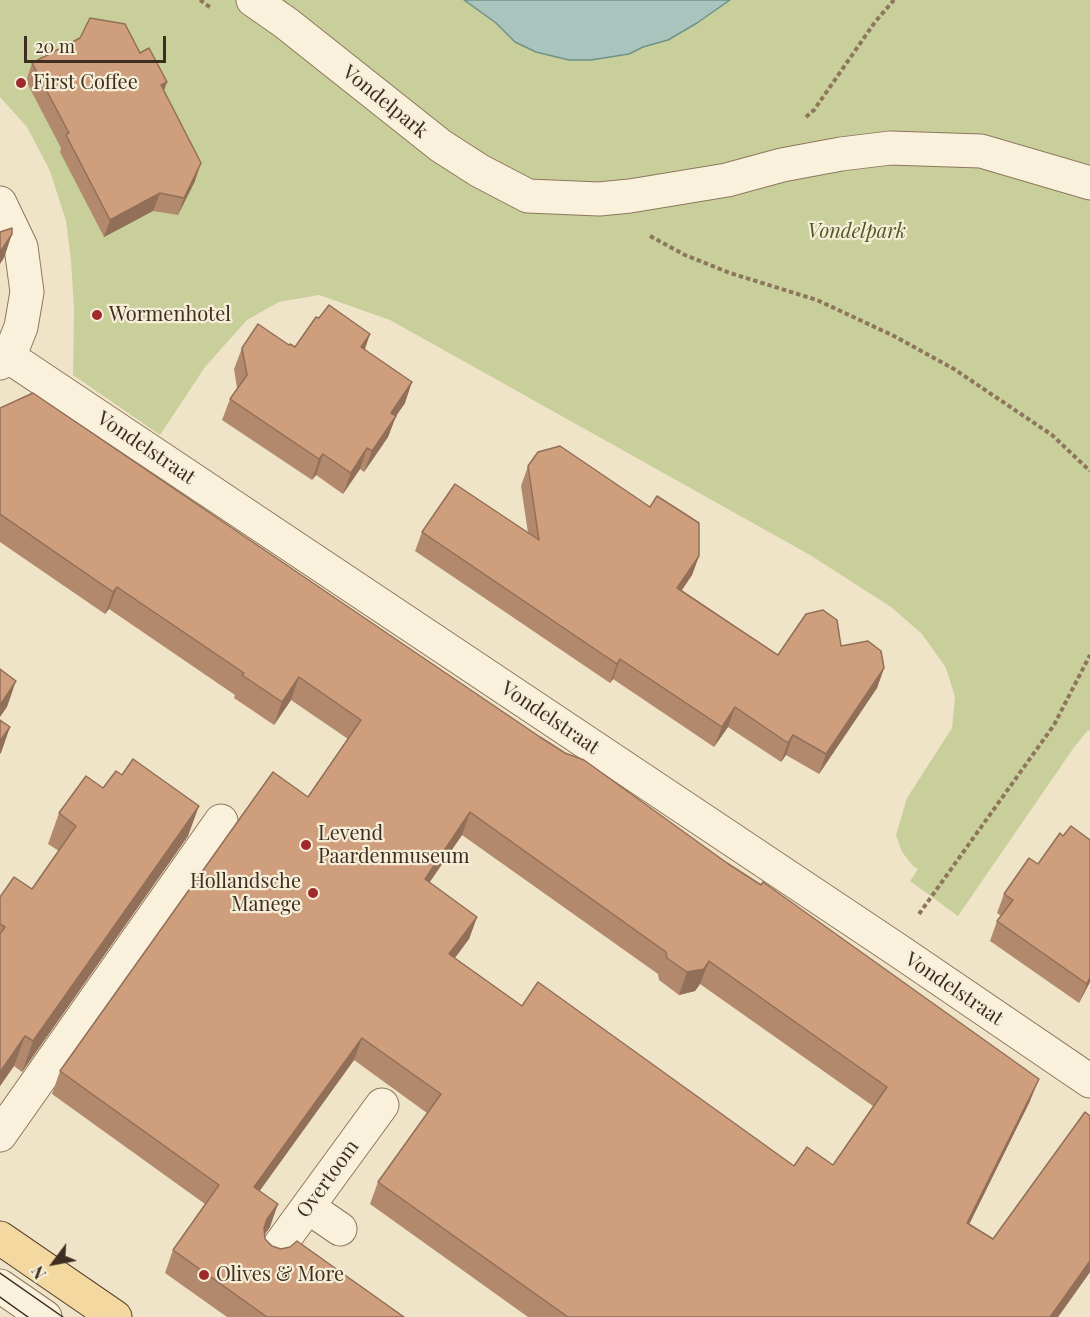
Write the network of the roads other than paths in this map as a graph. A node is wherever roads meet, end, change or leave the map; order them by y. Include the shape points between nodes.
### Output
1 (253, 0) edge
2 (1090, 183) edge
3 (0, 203) edge
4 (4, 360) edge
5 (220, 821) dead end
6 (1090, 1081) edge
7 (382, 1105) dead end
8 (0, 1135) edge
9 (308, 1207) junction
10 (340, 1229) dead end
11 (0, 1238) edge
12 (274, 1253) edge
13 (0, 1286) edge
14 (45, 1317) edge
15 (115, 1317) edge

1 - 2 street, Vondelpark via 441,146 528,196 630,196 890,148 981,151
3 - 4 street, Vondelstraat via 21,247 27,292 21,327
4 - 6 street, Vondelstraat
5 - 8 street
7 - 9 street, Overtoom
9 - 10 street
9 - 12 street, Overtoom
11 - 15 main road
13 - 14 street

